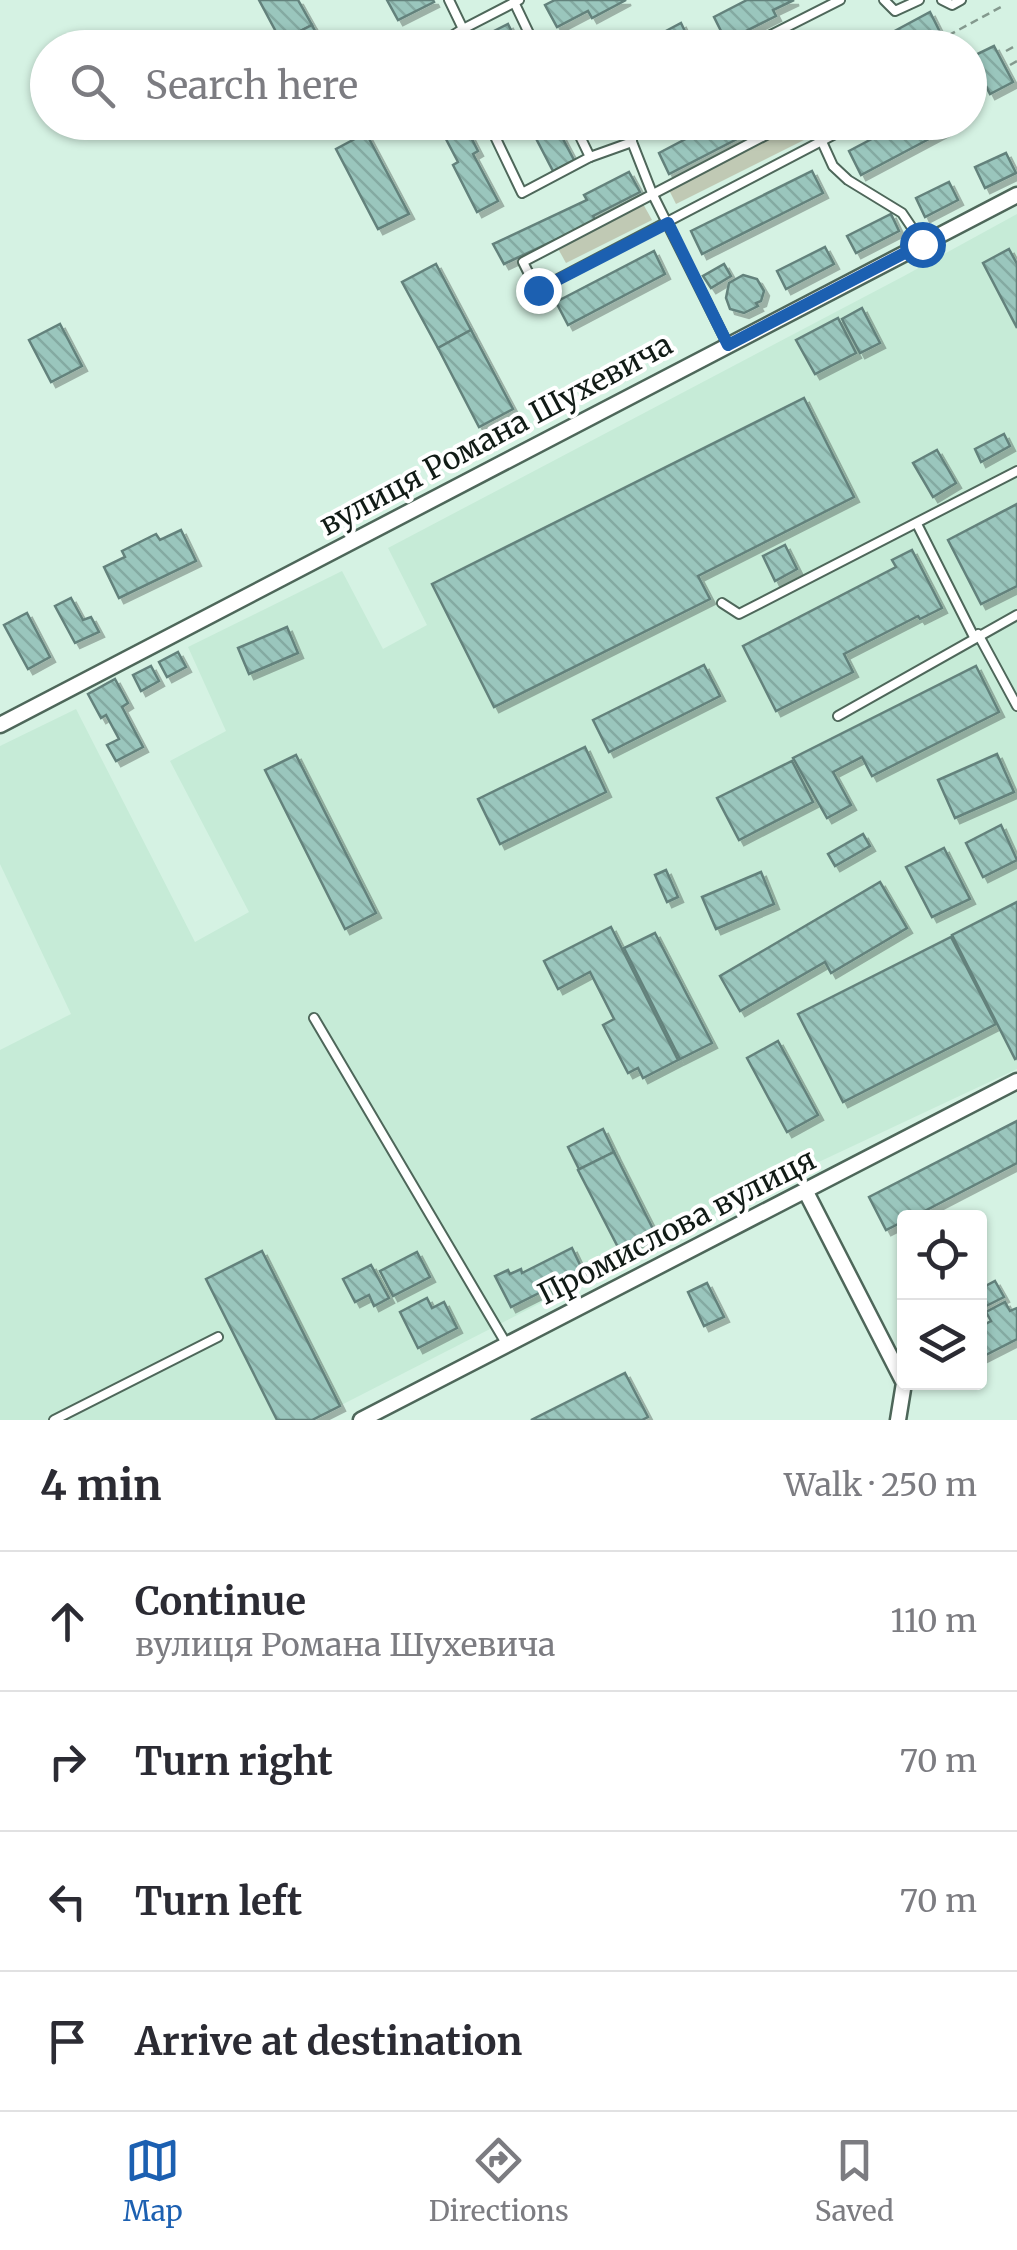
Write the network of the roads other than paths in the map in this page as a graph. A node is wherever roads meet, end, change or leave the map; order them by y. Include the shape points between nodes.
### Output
1 (449, 0) edge
2 (840, 0) edge
3 (884, 0) edge
4 (919, 0) edge
5 (942, 0) edge
6 (960, 0) edge
7 (516, 1) edge
8 (464, 29) joint
9 (528, 30) edge
10 (781, 30) edge
11 (496, 140) edge
12 (582, 140) edge
13 (755, 140) edge
14 (823, 141) joint
15 (632, 142) joint
16 (590, 157) junction
17 (652, 192) junction
18 (1017, 194) edge
19 (668, 223) junction
20 (922, 244) junction
21 (728, 345) junction
22 (1017, 472) edge
23 (916, 524) junction
24 (722, 602) dead end
25 (1017, 615) edge
26 (976, 636) junction
27 (1017, 706) edge
28 (838, 716) dead end
29 (0, 725) edge
30 (314, 1018) dead end
31 (1017, 1081) edge
32 (806, 1192) junction
33 (218, 1337) dead end
34 (507, 1345) junction
35 (54, 1420) edge
36 (361, 1420) edge
37 (898, 1420) edge

1 - 8 lane
2 - 10 lane
3 - 4 lane via 896,11
5 - 6 lane
7 - 8 lane
7 - 9 lane
11 - 16 lane via 522,194
12 - 16 lane
13 - 17 lane
14 - 19 lane
14 - 20 lane via 833,166 902,212
15 - 16 lane
15 - 17 lane
17 - 19 lane
17 - 19 lane via 523,262 530,276 538,290
18 - 20 street, вулиця Романа Шухевича
19 - 21 lane
20 - 21 street, вулиця Романа Шухевича
21 - 29 street, вулиця Романа Шухевича
22 - 23 lane
23 - 24 lane via 739,614
23 - 26 lane
25 - 26 lane
26 - 27 lane
26 - 28 lane
30 - 34 lane
31 - 32 street, Промислова вулиця
32 - 34 street, Промислова вулиця
32 - 37 street via 904,1383
33 - 35 lane
34 - 36 street, Промислова вулиця

